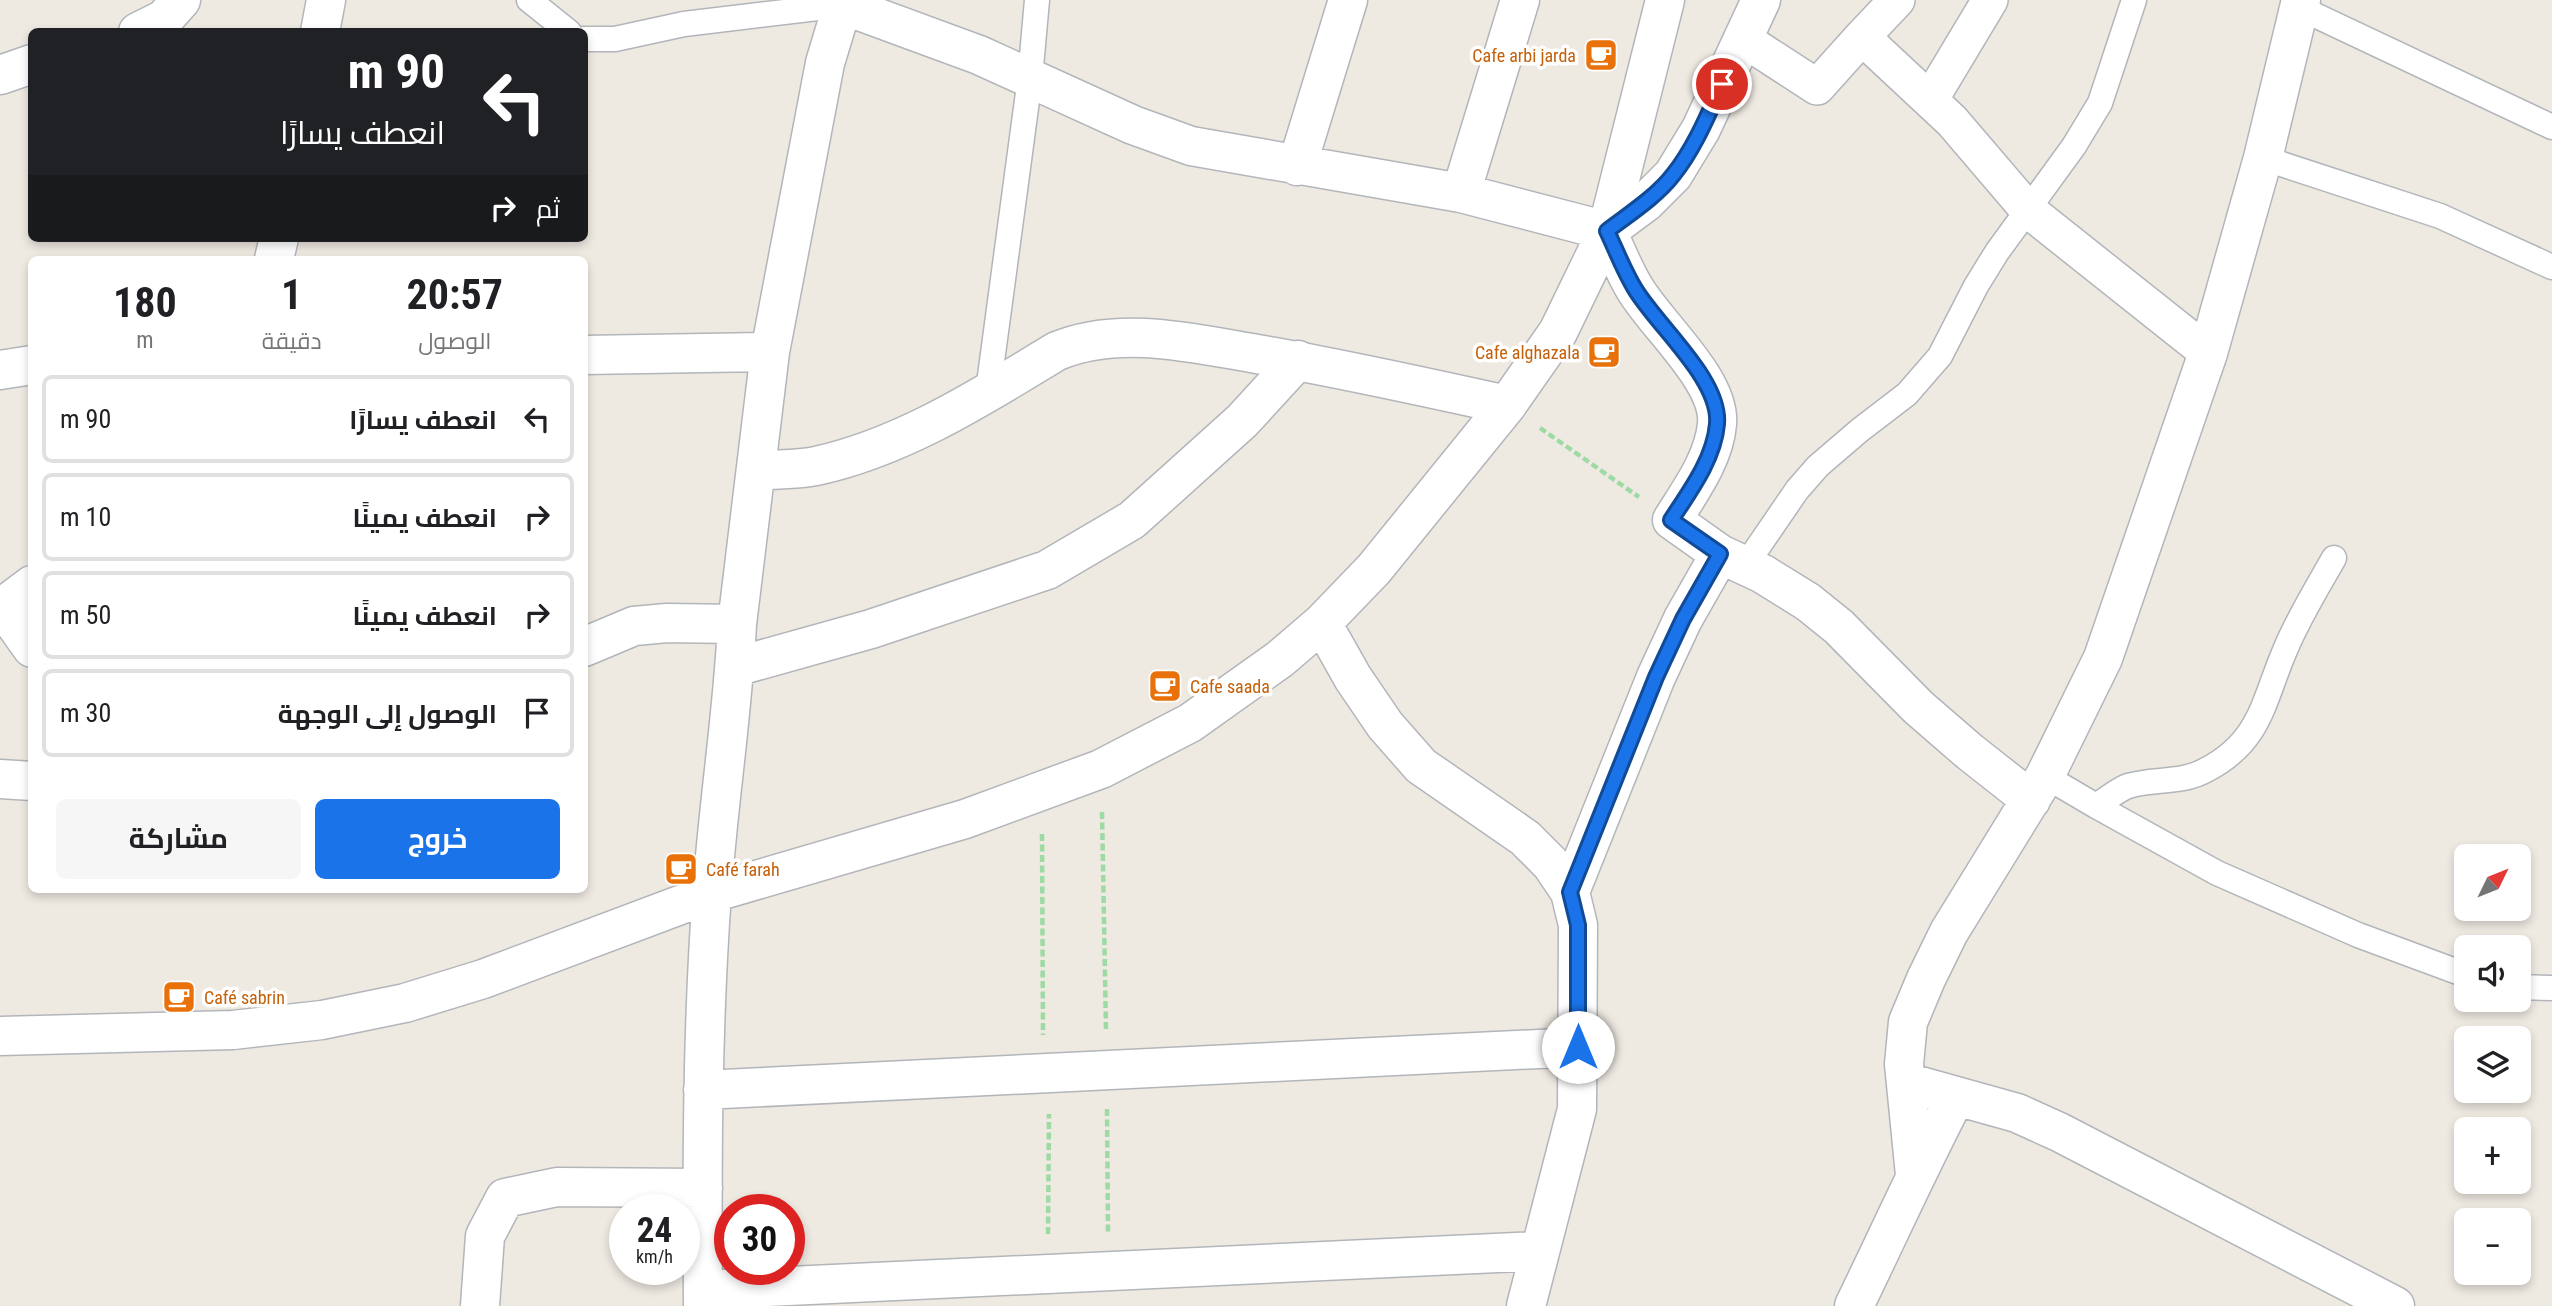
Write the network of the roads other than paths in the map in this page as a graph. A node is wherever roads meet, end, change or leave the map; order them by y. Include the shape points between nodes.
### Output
1 (181, 0) edge
2 (326, 0) edge
3 (529, 0) edge
4 (1037, 0) edge
5 (1348, 0) edge
6 (1520, 0) edge
7 (1664, 0) edge
8 (1761, 0) edge
9 (1896, 0) edge
10 (1990, 0) edge
11 (2134, 0) edge
12 (844, 3) edge
13 (2300, 4) edge
14 (146, 28) edge
15 (321, 28) edge
16 (564, 28) edge
17 (1862, 37) junction
18 (588, 38) edge
19 (1743, 39) junction
20 (28, 65) edge
21 (0, 75) edge
22 (1030, 78) junction
23 (1930, 100) junction
24 (2552, 127) edge
25 (2263, 158) junction
26 (1297, 166) junction
27 (1461, 193) junction
28 (2028, 210) junction
29 (1607, 231) junction
30 (2552, 267) edge
31 (770, 352) junction
32 (2208, 353) junction
33 (588, 355) edge
34 (1298, 360) junction
35 (28, 366) edge
36 (0, 370) edge
37 (988, 391) junction
38 (1507, 405) junction
39 (757, 471) junction
40 (2334, 558) dead end
41 (1732, 560) junction
42 (11, 600) edge
43 (1322, 623) junction
44 (737, 624) junction
45 (28, 639) edge
46 (588, 645) edge
47 (735, 667) junction
48 (0, 779) edge
49 (28, 781) edge
50 (2038, 788) junction
51 (2096, 806) junction
52 (712, 892) junction
53 (1570, 892) junction
54 (2454, 971) edge
55 (2531, 987) edge
56 (2552, 988) edge
57 (0, 1036) edge
58 (1578, 1047) junction
59 (1906, 1082) junction
60 (703, 1090) junction
61 (1956, 1096) junction
62 (1915, 1175) junction
63 (703, 1188) junction
64 (1539, 1251) junction
65 (703, 1298) edge
66 (480, 1306) edge
67 (1526, 1306) edge
68 (1854, 1306) edge
69 (2395, 1306) edge

1 - 14 street via 164,19
2 - 15 street
3 - 16 lane
4 - 22 lane
5 - 26 street
6 - 27 street
7 - 29 street
8 - 19 street
9 - 17 street
10 - 23 street
11 - 28 lane via 2100,103
12 - 18 lane via 684,24 615,39
12 - 22 street
12 - 31 street via 825,63
13 - 24 lane
13 - 25 street
17 - 19 street via 1818,87
17 - 23 street
19 - 29 street via 1701,129 1673,175
20 - 21 street
22 - 26 street via 1191,146
22 - 37 lane
23 - 28 street
25 - 30 lane via 2440,216
25 - 32 street
26 - 27 street
27 - 29 street
28 - 32 street
28 - 41 lane via 1976,286 1924,377 1818,467
29 - 38 street via 1558,332
29 - 41 street via 1635,288 1710,388 1717,407 1709,456 1671,520
31 - 33 street
31 - 39 street
32 - 50 street via 2103,658
34 - 37 street via 1126,338 1067,347
34 - 38 street
34 - 47 street via 1242,421 1132,520 1046,570 871,629
35 - 36 street
37 - 39 street via 914,433 864,452 814,467
38 - 43 street via 1374,569
39 - 44 street
40 - 51 lane via 2285,649 2262,715 2232,753 2189,778 2127,787
41 - 50 street via 1808,602 1839,627 1970,752
41 - 53 street via 1683,619
42 - 45 street
43 - 52 street via 1240,690 1191,723 1101,769 965,819
43 - 53 street via 1385,725 1421,766 1525,838
44 - 46 street via 634,626
44 - 47 street
47 - 52 street
48 - 49 street
50 - 51 lane
50 - 59 street via 1926,979 1908,1022
51 - 54 lane via 2217,873 2358,935
52 - 57 street via 483,979 382,1008 233,1030
52 - 60 street
53 - 58 street via 1578,925
55 - 56 lane
58 - 60 street
58 - 64 street via 1577,1109
59 - 61 street
59 - 62 street
60 - 63 street
61 - 62 street
61 - 69 street via 2018,1113 2059,1132
62 - 68 street
63 - 65 street
63 - 66 street via 557,1187 505,1198 485,1236
64 - 65 street
64 - 67 street

